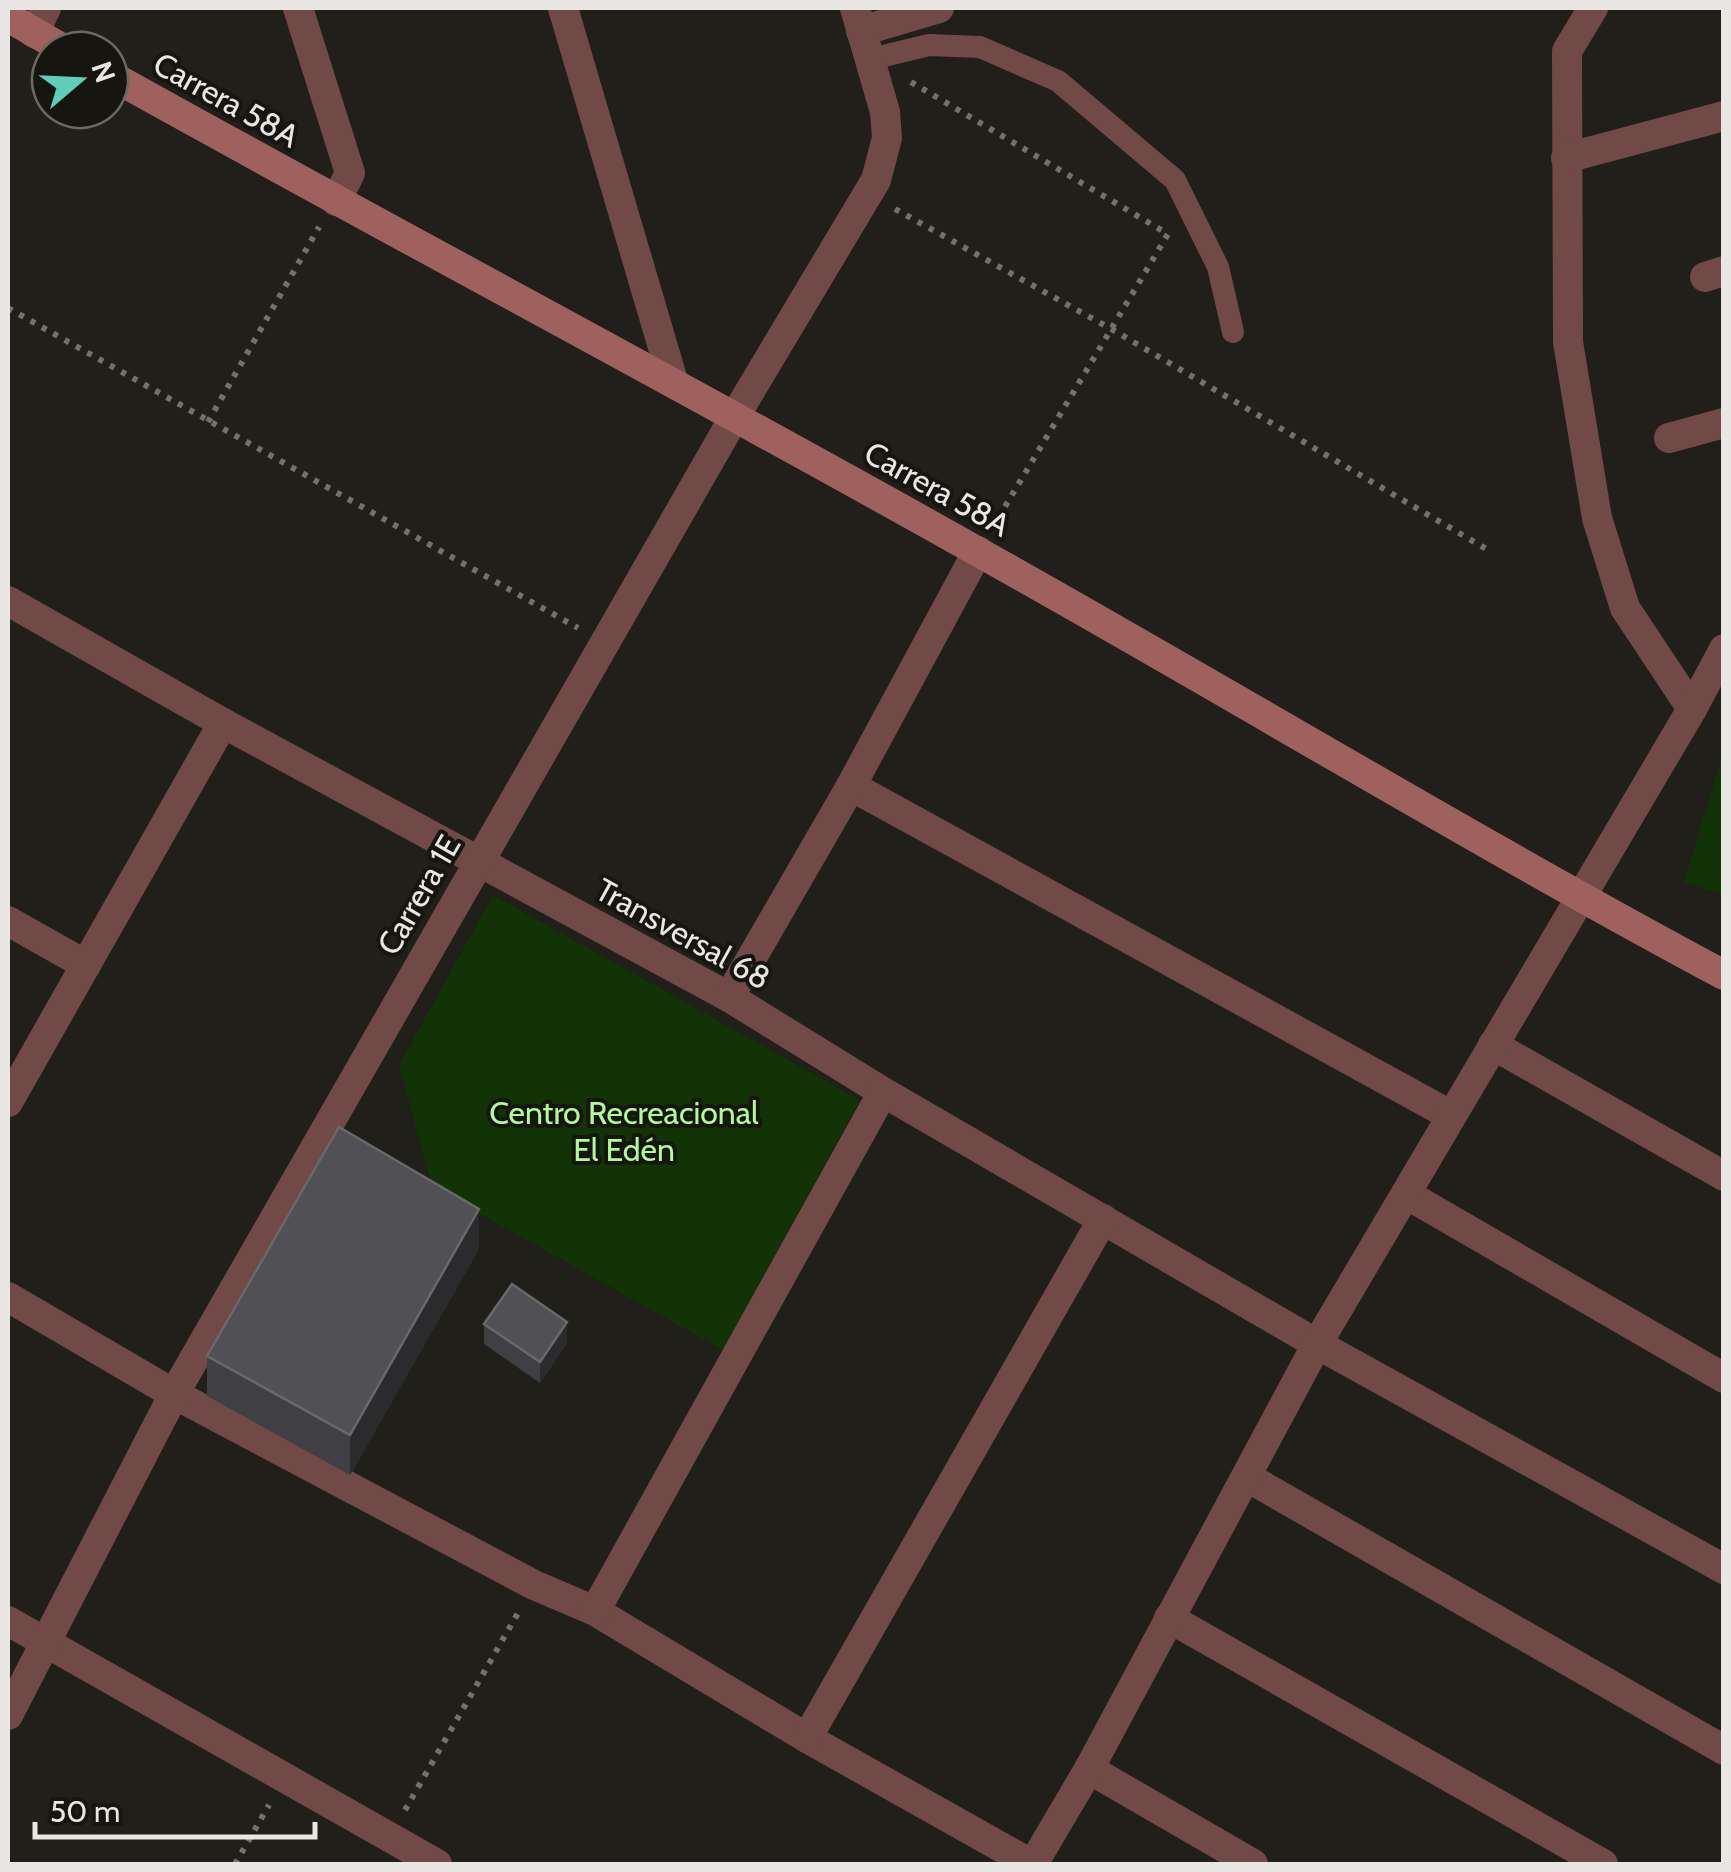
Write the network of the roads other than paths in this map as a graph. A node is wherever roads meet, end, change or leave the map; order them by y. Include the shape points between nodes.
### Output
1 (298, 8) edge
2 (563, 8) edge
3 (939, 8) edge
4 (1593, 8) edge
5 (8, 17) edge
6 (40, 20) edge
7 (862, 33) edge
8 (130, 86) edge
9 (1724, 116) edge
10 (1566, 158) junction
11 (336, 200) junction
12 (1233, 332) dead end
13 (673, 381) junction
14 (735, 416) junction
15 (1724, 422) edge
16 (1669, 438) dead end
17 (978, 551) junction
18 (8, 601) edge
19 (1724, 649) edge
20 (1692, 709) junction
21 (222, 723) junction
22 (851, 786) junction
23 (478, 862) junction
24 (1580, 898) junction
25 (8, 921) edge
26 (86, 965) junction
27 (1724, 975) edge
28 (729, 997) junction
29 (1493, 1045) junction
30 (883, 1092) junction
31 (8, 1102) edge
32 (1450, 1115) junction
33 (1724, 1176) edge
34 (1406, 1194) junction
35 (1102, 1219) junction
36 (8, 1297) edge
37 (1316, 1344) junction
38 (1724, 1378) edge
39 (174, 1394) junction
40 (1248, 1477) junction
41 (1724, 1570) edge
42 (595, 1612) junction
43 (1169, 1618) junction
44 (8, 1621) edge
45 (48, 1643) junction
46 (8, 1715) edge
47 (807, 1738) junction
48 (1724, 1750) edge
49 (1090, 1769) junction
50 (438, 1864) edge
51 (1032, 1864) edge
52 (1253, 1864) edge
53 (1603, 1864) edge

1 - 11 street via 350,173
2 - 13 street
3 - 7 street
4 - 10 street via 1568,51
5 - 6 street
7 - 12 lane via 980,47 1058,81 1175,180 1218,267
7 - 14 street, Carrera 1E via 885,112 876,180
8 - 11 street, Carrera 58A
9 - 10 street
10 - 20 street via 1568,342 1597,518 1625,608
11 - 13 street, Carrera 58A
13 - 14 street, Carrera 58A
14 - 17 street, Carrera 58A
14 - 23 street, Carrera 1E
15 - 16 street
17 - 22 street
17 - 24 street, Carrera 58A
18 - 21 street, Transversal 68
19 - 20 street
20 - 24 street
21 - 23 street, Transversal 68
21 - 26 street
22 - 28 street
22 - 32 street
23 - 28 street, Transversal 68
23 - 39 street, Carrera 1E
24 - 27 street, Carrera 58A
24 - 29 street
25 - 26 street
26 - 31 street
28 - 30 street, Transversal 68
29 - 32 street
29 - 33 street
30 - 35 street, Transversal 68
30 - 42 street
32 - 34 street
34 - 37 street
34 - 38 street
35 - 37 street, Transversal 68
35 - 47 street
36 - 39 street
37 - 40 street
37 - 41 street, Transversal 68
39 - 42 street
39 - 45 street, Carrera 1E
40 - 43 street
40 - 48 street
42 - 47 street
43 - 49 street
43 - 53 street
44 - 45 street
45 - 46 street, Carrera 1E
45 - 50 street
47 - 51 street
49 - 51 street
49 - 52 street

